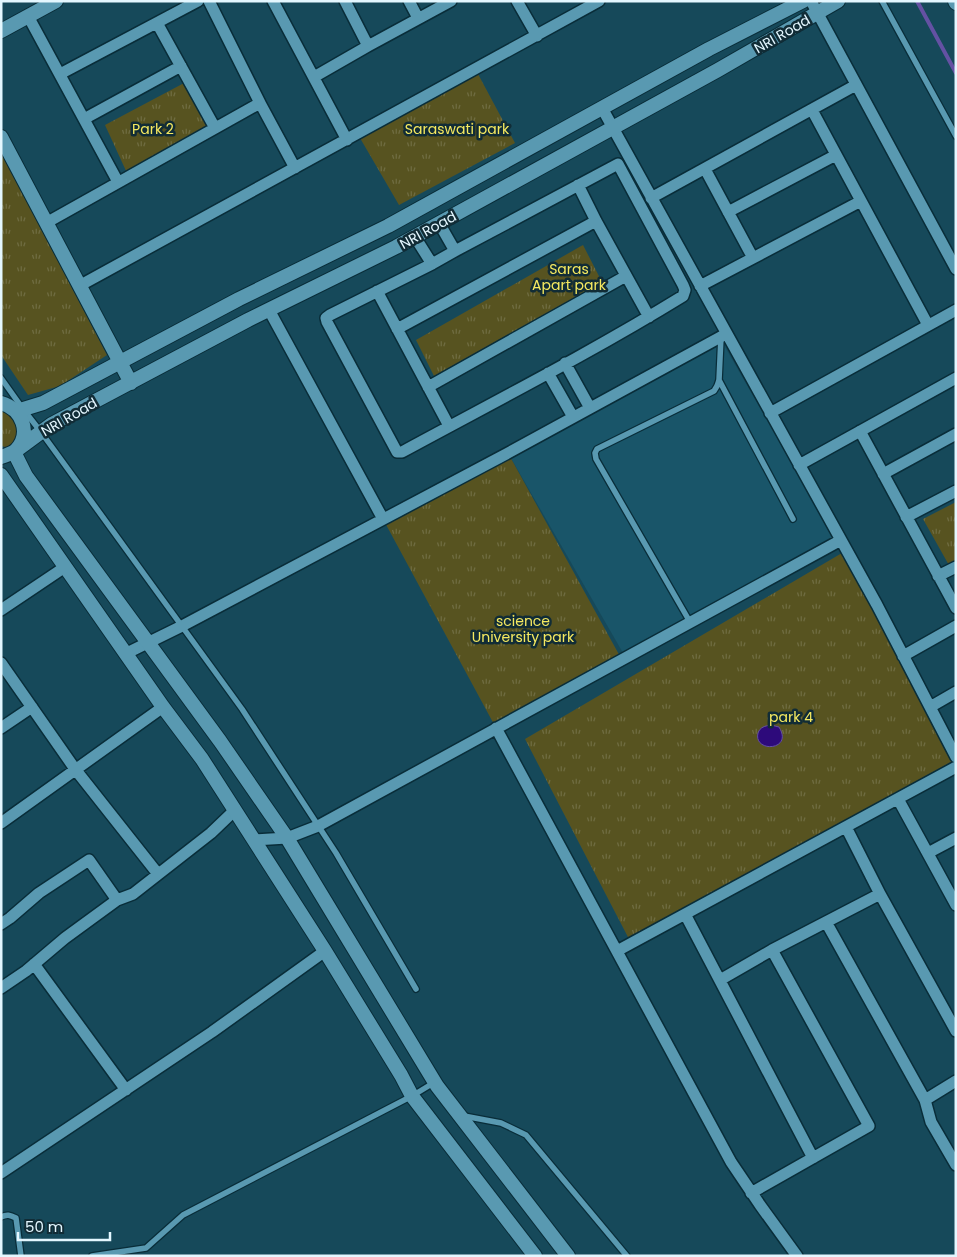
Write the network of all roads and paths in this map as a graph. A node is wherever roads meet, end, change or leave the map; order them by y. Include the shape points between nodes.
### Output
1 (56, 1) edge
2 (198, 1) edge
3 (209, 1) edge
4 (273, 1) edge
5 (345, 1) edge
6 (409, 1) edge
7 (450, 1) edge
8 (517, 1) edge
9 (600, 1) edge
10 (803, 1) edge
11 (838, 1) edge
12 (882, 1) edge
13 (585, 5) edge
14 (814, 7) edge
15 (28, 16) junction
16 (418, 18) junction
17 (157, 23) junction
18 (1, 31) edge
19 (537, 36) junction
20 (368, 46) junction
21 (181, 66) junction
22 (60, 74) junction
23 (314, 77) junction
24 (856, 85) junction
25 (260, 103) junction
26 (602, 108) junction
27 (812, 110) junction
28 (84, 119) junction
29 (215, 128) junction
30 (613, 128) junction
31 (956, 136) edge
32 (1, 137) edge
33 (347, 140) junction
34 (836, 156) junction
35 (295, 168) junction
36 (705, 169) junction
37 (118, 182) junction
38 (578, 184) junction
39 (651, 198) junction
40 (861, 200) junction
41 (728, 212) junction
42 (596, 220) junction
43 (46, 222) junction
44 (439, 223) junction
45 (415, 237) junction
46 (455, 251) junction
47 (752, 258) junction
48 (432, 264) junction
49 (956, 269) edge
50 (626, 276) junction
51 (79, 286) junction
52 (700, 286) junction
53 (377, 291) junction
54 (269, 310) junction
55 (956, 310) edge
56 (649, 317) junction
57 (928, 325) junction
58 (397, 329) junction
59 (724, 335) junction
60 (120, 362) junction
61 (565, 364) junction
62 (548, 373) junction
63 (1, 378) edge
64 (956, 378) edge
65 (719, 380) junction
66 (131, 383) junction
67 (428, 387) junction
68 (1, 403) edge
69 (590, 408) junction
70 (20, 410) junction
71 (770, 413) junction
72 (573, 417) junction
73 (449, 426) junction
74 (860, 431) junction
75 (41, 432) junction
76 (956, 434) edge
77 (8, 454) edge
78 (799, 465) junction
79 (883, 474) junction
80 (1, 475) edge
81 (956, 491) edge
82 (906, 517) junction
83 (382, 519) junction
84 (794, 519) dead end
85 (841, 540) junction
86 (65, 567) junction
87 (956, 567) edge
88 (938, 576) junction
89 (956, 608) edge
90 (1, 610) edge
91 (690, 622) junction
92 (182, 626) junction
93 (956, 626) edge
94 (147, 642) junction
95 (125, 654) junction
96 (903, 656) junction
97 (2, 666) edge
98 (956, 692) edge
99 (32, 707) junction
100 (162, 707) junction
101 (930, 707) junction
102 (1, 728) edge
103 (496, 728) junction
104 (956, 757) edge
105 (956, 767) edge
106 (75, 769) junction
107 (898, 798) junction
108 (235, 810) junction
109 (1, 823) edge
110 (318, 826) junction
111 (846, 827) junction
112 (287, 838) junction
113 (956, 838) edge
114 (254, 840) junction
115 (928, 854) junction
116 (158, 874) junction
117 (880, 894) junction
118 (118, 900) junction
119 (956, 905) edge
120 (685, 914) junction
121 (826, 922) junction
122 (1, 924) edge
123 (772, 950) junction
124 (325, 951) junction
125 (617, 951) junction
126 (34, 964) junction
127 (720, 980) junction
128 (1, 988) edge
129 (416, 989) dead end
130 (956, 1031) edge
131 (956, 1081) edge
132 (435, 1082) junction
133 (126, 1090) junction
134 (412, 1096) junction
135 (925, 1100) junction
136 (460, 1115) junction
137 (813, 1158) junction
138 (956, 1164) edge
139 (1, 1173) edge
140 (751, 1193) junction
141 (1, 1217) edge
142 (21, 1256) edge
143 (92, 1256) edge
144 (535, 1256) edge
145 (568, 1256) edge
146 (627, 1256) edge
147 (797, 1256) edge

1 - 15 street
2 - 17 street
3 - 25 street
4 - 23 street
5 - 20 street
6 - 16 street
7 - 16 street
8 - 19 street
9 - 13 street
10 - 26 street, NRI Road
11 - 14 street, NRI Road
12 - 31 lane
13 - 19 street
14 - 24 street
14 - 30 street, NRI Road via 718,70
15 - 18 street
15 - 22 street
16 - 20 street
17 - 21 street
17 - 22 street
19 - 33 street
20 - 23 street
21 - 28 street
21 - 29 street
22 - 28 street
23 - 33 street
24 - 27 street
24 - 49 street
25 - 29 street
25 - 35 street
26 - 30 street
26 - 60 street, NRI Road via 388,226
27 - 34 street
27 - 36 street
28 - 37 street
29 - 37 street
30 - 39 street
30 - 44 street, NRI Road
32 - 43 street
33 - 35 street
34 - 40 street
34 - 41 street
35 - 51 street
36 - 39 street
36 - 41 street
37 - 43 street
38 - 42 street
38 - 46 street
38 - 56 street via 618,164 685,290 684,296
39 - 52 street
40 - 47 street
40 - 57 street
41 - 47 street
42 - 50 street
42 - 58 street
43 - 51 street
44 - 45 street, NRI Road
44 - 46 street
45 - 48 street
45 - 54 street, NRI Road
46 - 48 street
47 - 52 street
48 - 53 street
50 - 56 street
50 - 67 street
51 - 60 street
52 - 59 street
53 - 58 street
53 - 73 street via 330,314 327,322 397,452
54 - 66 street, NRI Road
54 - 83 street
55 - 57 street
56 - 61 street
57 - 71 street
58 - 67 street
59 - 65 lane
59 - 69 street
59 - 71 street
60 - 66 street
60 - 70 street, NRI Road via 43,403
61 - 62 street
61 - 69 street
62 - 72 street
62 - 73 street
63 - 70 lane
64 - 74 street
65 - 84 lane
65 - 91 lane via 714,391 597,449 595,453
66 - 75 street, NRI Road
67 - 73 street
68 - 70 street
69 - 72 street
70 - 75 lane
70 - 77 street via 24,432 21,443
71 - 78 street
72 - 83 street
74 - 78 street
74 - 79 street
75 - 77 street, NRI Road
75 - 92 lane
76 - 79 street
77 - 94 street
78 - 85 street
79 - 82 street
80 - 86 street
81 - 82 street
82 - 88 street
83 - 92 street
85 - 91 street
85 - 96 street
86 - 90 street
86 - 95 street
87 - 88 street
88 - 89 street
91 - 103 street
92 - 94 street
92 - 110 lane via 242,709
93 - 96 street
94 - 95 street
94 - 112 street
95 - 100 street
96 - 101 street
97 - 99 street
98 - 101 street
99 - 102 street
99 - 106 street
100 - 106 street
100 - 108 street via 202,759
101 - 104 street
103 - 110 street
103 - 125 street
105 - 107 street
106 - 109 street
106 - 116 street
107 - 111 street
107 - 115 street
108 - 114 street
108 - 116 street
110 - 112 street
110 - 129 lane
111 - 117 street
111 - 120 street
112 - 114 street
112 - 132 street
113 - 115 street
114 - 124 street
115 - 119 street
116 - 118 street via 133,894
117 - 121 street
117 - 130 street
118 - 122 street via 89,860 39,893
118 - 126 street
120 - 125 street
120 - 127 street
121 - 123 street
121 - 135 street
123 - 127 street
123 - 137 street via 869,1126
124 - 133 street
124 - 134 street
125 - 140 street
126 - 128 street
126 - 133 street
127 - 137 street
131 - 135 street
132 - 134 lane
132 - 136 street
133 - 139 street
134 - 143 lane via 183,1215 146,1248
134 - 144 street
135 - 138 street via 931,1122
136 - 145 street
136 - 146 lane via 501,1123 526,1135
137 - 140 street
140 - 147 street
141 - 142 lane via 6,1214 16,1218

